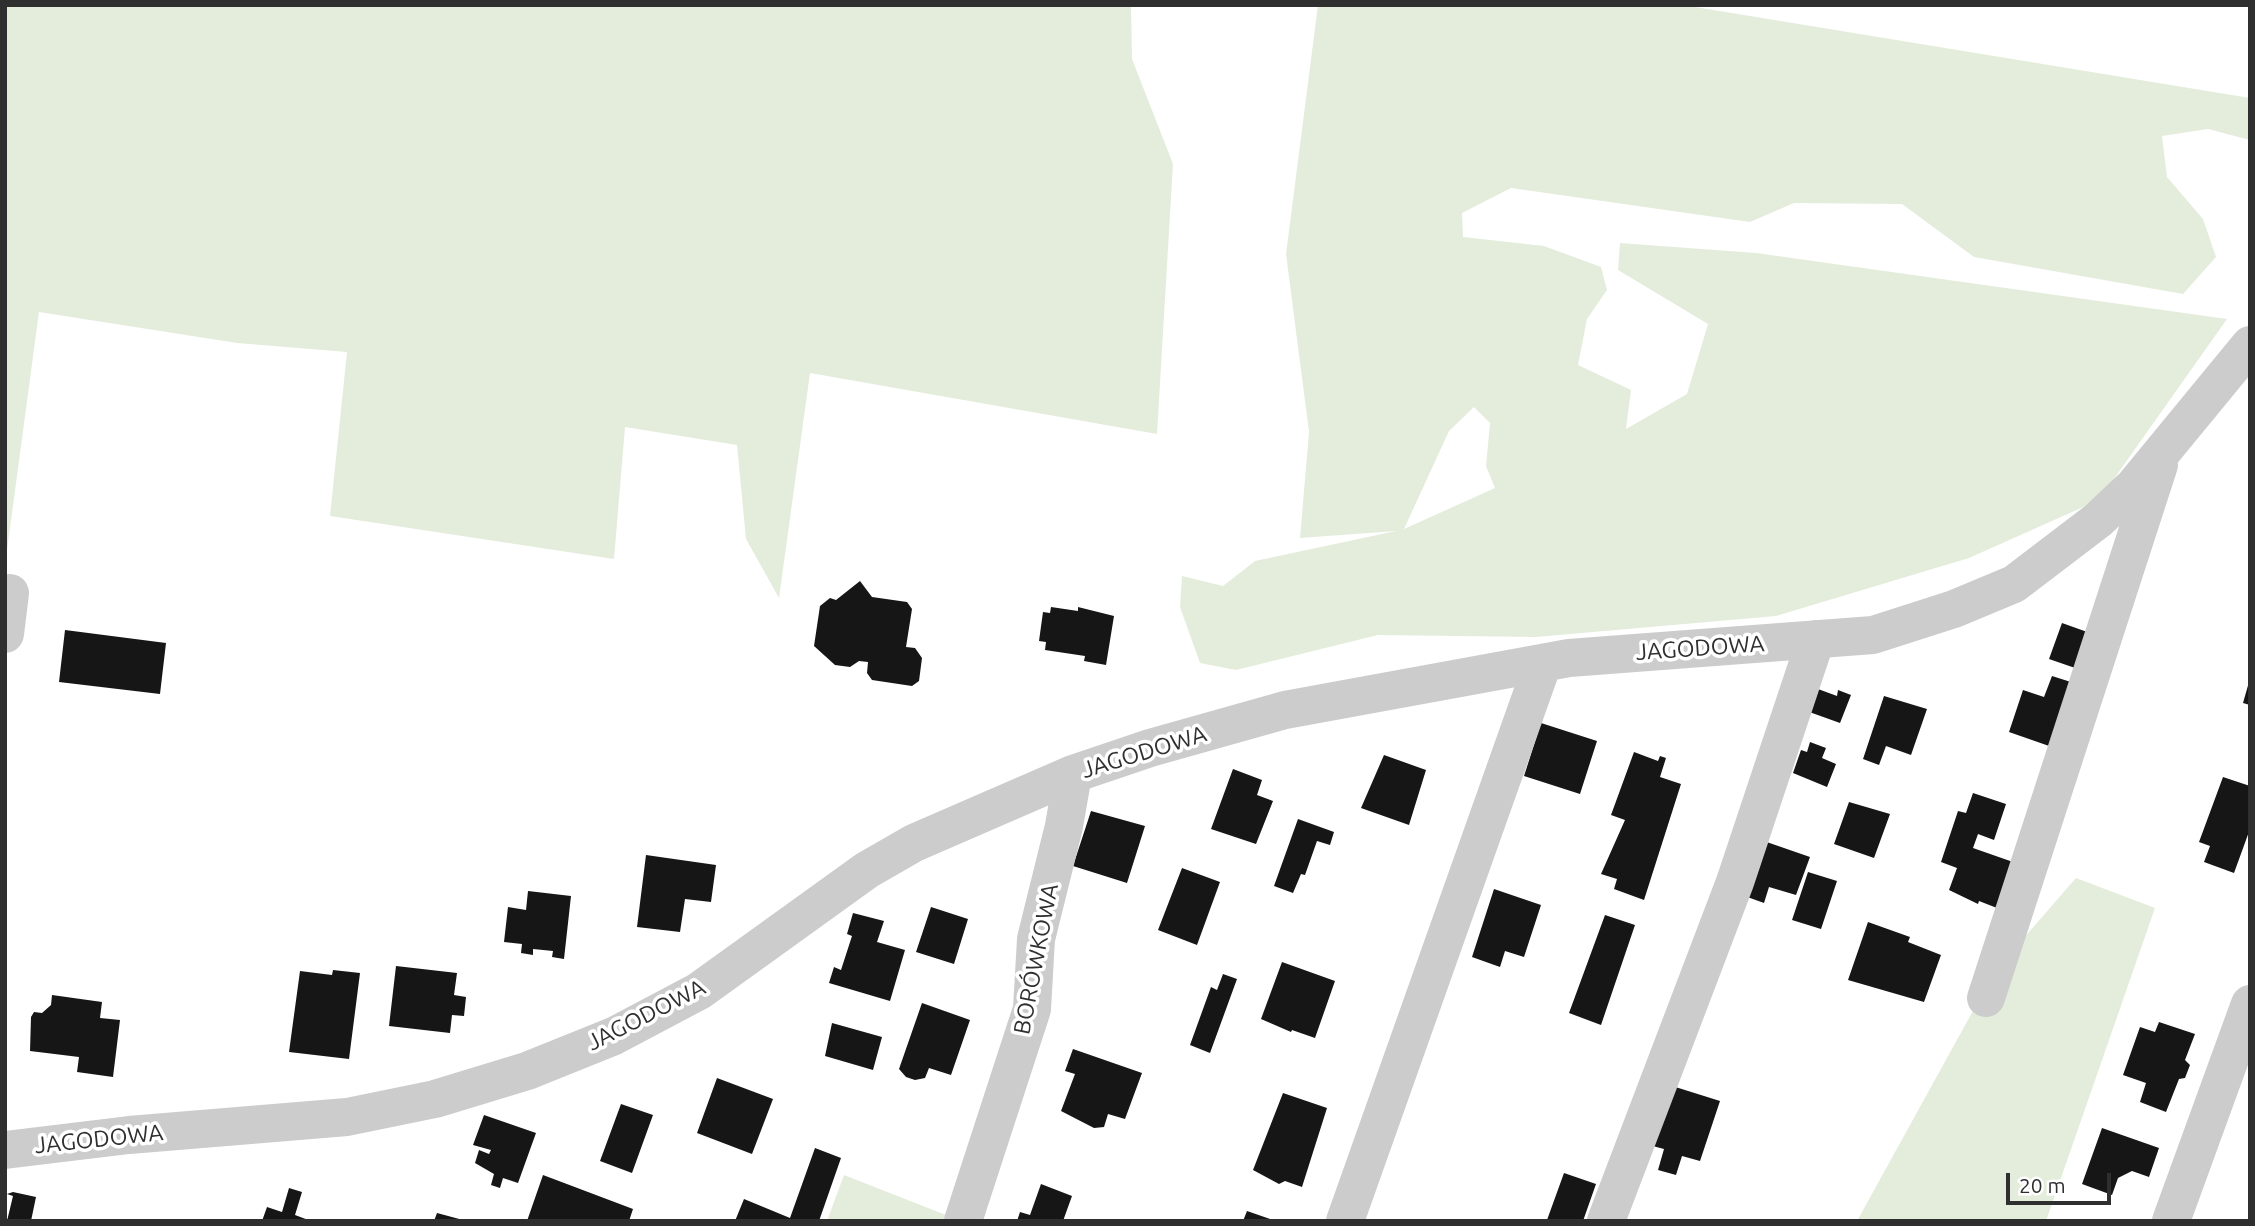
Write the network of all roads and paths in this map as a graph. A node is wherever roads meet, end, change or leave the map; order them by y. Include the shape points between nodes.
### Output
1 (2250, 345) edge
2 (2164, 450) junction
3 (10, 593) dead end
4 (5, 634) edge
5 (1816, 639) junction
6 (1542, 663) junction
7 (1073, 774) junction
8 (1986, 998) dead end
9 (2250, 1004) edge
10 (5, 1150) edge
11 (963, 1221) edge
12 (1345, 1221) edge
13 (1606, 1221) edge
14 (2171, 1221) edge

1 - 2 street, JAGODOWA
2 - 5 street, JAGODOWA via 2098,520 2014,584 1954,610 1873,635
2 - 8 street
3 - 4 street
5 - 6 street, JAGODOWA
5 - 13 street via 1735,882
6 - 7 street, JAGODOWA via 1286,710
6 - 12 street
7 - 10 street, JAGODOWA via 914,843 867,870 699,991 614,1035 527,1070 435,1098 347,1116
7 - 11 street, BORÓWKOWA via 1036,939 1032,1009
9 - 14 street

